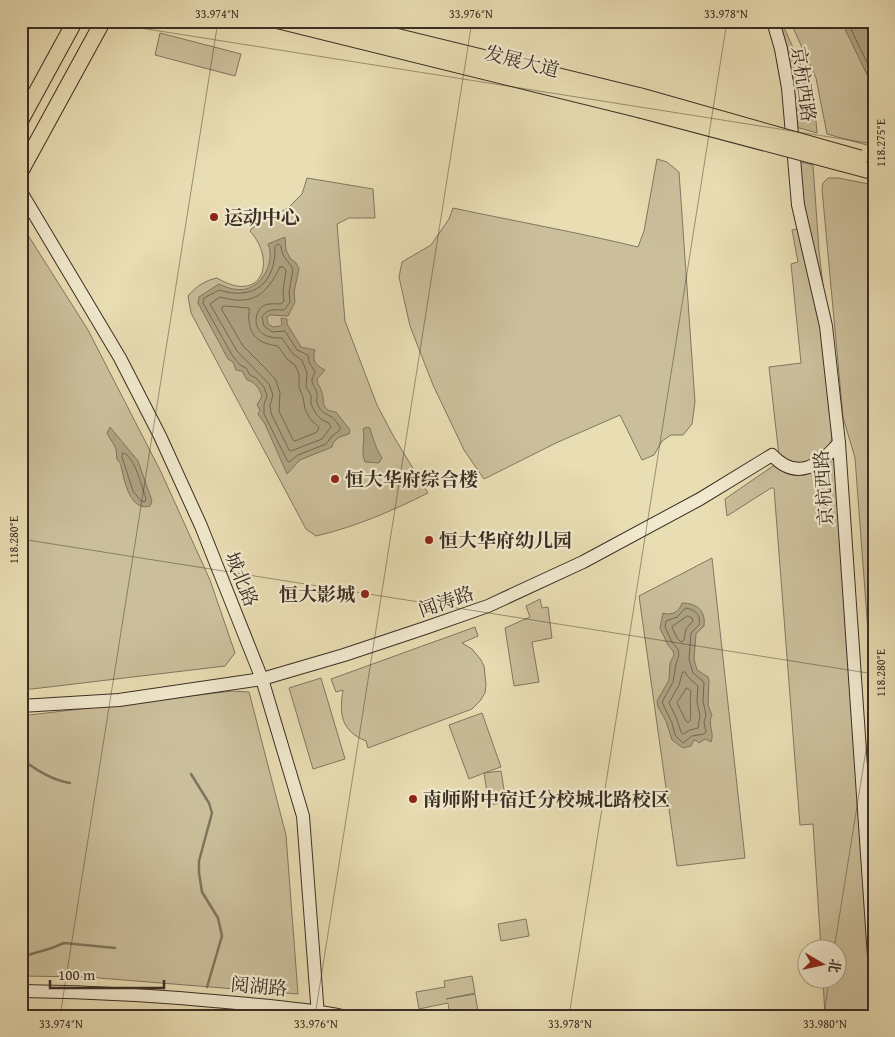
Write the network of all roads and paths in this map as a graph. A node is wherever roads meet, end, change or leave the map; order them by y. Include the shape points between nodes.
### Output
1 (75, 21) edge
2 (103, 21) edge
3 (279, 21) edge
4 (334, 21) edge
5 (773, 21) edge
6 (640, 103) junction
7 (21, 120) edge
8 (874, 162) edge
9 (21, 171) edge
10 (874, 172) edge
11 (21, 192) edge
12 (839, 443) junction
13 (262, 679) junction
14 (21, 706) edge
15 (874, 957) edge
16 (21, 991) edge
17 (318, 1013) edge
18 (343, 1016) edge

1 - 7 main road
2 - 9 main road
3 - 6 main road, 发展大道
4 - 6 main road, 发展大道
5 - 12 street, 京杭西路 via 788,88 798,205 826,326
6 - 8 main road, bridge
6 - 10 main road, bridge
11 - 13 street, 城北路 via 120,358 160,436 201,526
12 - 13 street, 闻涛路 via 811,468 782,464 772,455 621,542 488,606
12 - 15 street, 京杭西路
13 - 14 street, 闻涛路 via 119,700
13 - 17 street, 城北路 via 303,816
16 - 17 street, 阅湖路 via 204,1000
17 - 18 street, 阅湖路

